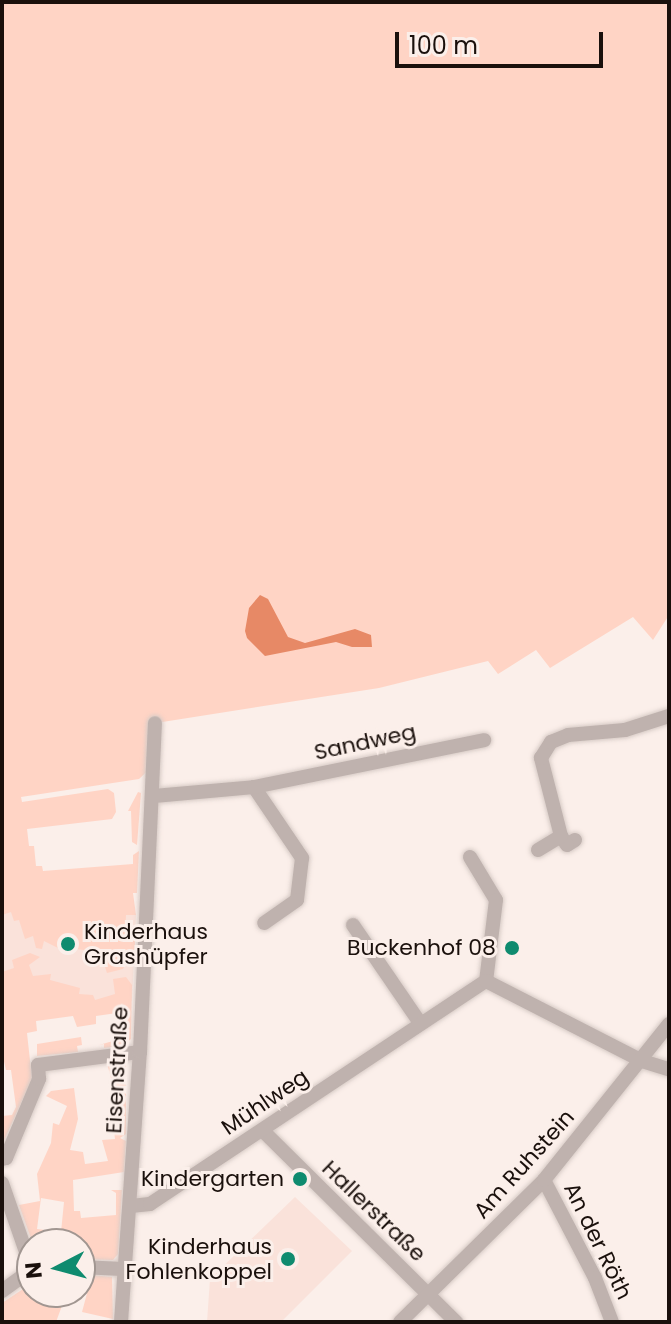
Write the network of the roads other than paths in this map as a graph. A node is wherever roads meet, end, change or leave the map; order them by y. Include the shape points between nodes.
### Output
1 (669, 716) edge
2 (155, 723) dead end
3 (484, 740) dead end
4 (254, 787) junction
5 (154, 796) junction
6 (538, 850) dead end
7 (470, 857) dead end
8 (264, 923) dead end
9 (353, 925) dead end
10 (486, 981) junction
11 (420, 1023) junction
12 (669, 1024) edge
13 (140, 1052) junction
14 (642, 1061) junction
15 (669, 1069) edge
16 (263, 1131) junction
17 (2, 1159) edge
18 (544, 1180) junction
19 (2, 1183) edge
20 (131, 1206) junction
21 (18, 1228) edge
22 (96, 1268) edge
23 (123, 1269) junction
24 (428, 1294) junction
25 (121, 1322) edge
26 (400, 1322) edge
27 (456, 1322) edge
28 (612, 1322) edge

1 - 6 street via 625,730 568,735 551,742 541,758 568,838
2 - 5 street, Eisenstraße
3 - 4 street, Sandweg
4 - 5 street, Sandweg
4 - 8 street via 302,858 297,900
5 - 13 street, Eisenstraße
7 - 10 street via 496,900
9 - 11 street
10 - 11 street, Mühlweg
10 - 14 street
11 - 16 street, Mühlweg
12 - 14 street, Am Ruhstein
13 - 17 street via 38,1065 39,1079
13 - 20 street, Eisenstraße
14 - 15 street
14 - 18 street, Am Ruhstein
16 - 20 street, Mühlweg via 150,1204
16 - 24 street, Hallerstraße
18 - 24 street, Am Ruhstein
18 - 28 street, An der Röth
19 - 21 street
20 - 23 street, Eisenstraße
22 - 23 street
23 - 25 street, Eisenstraße
24 - 26 street, Am Ruhstein
24 - 27 street, Hallerstraße

